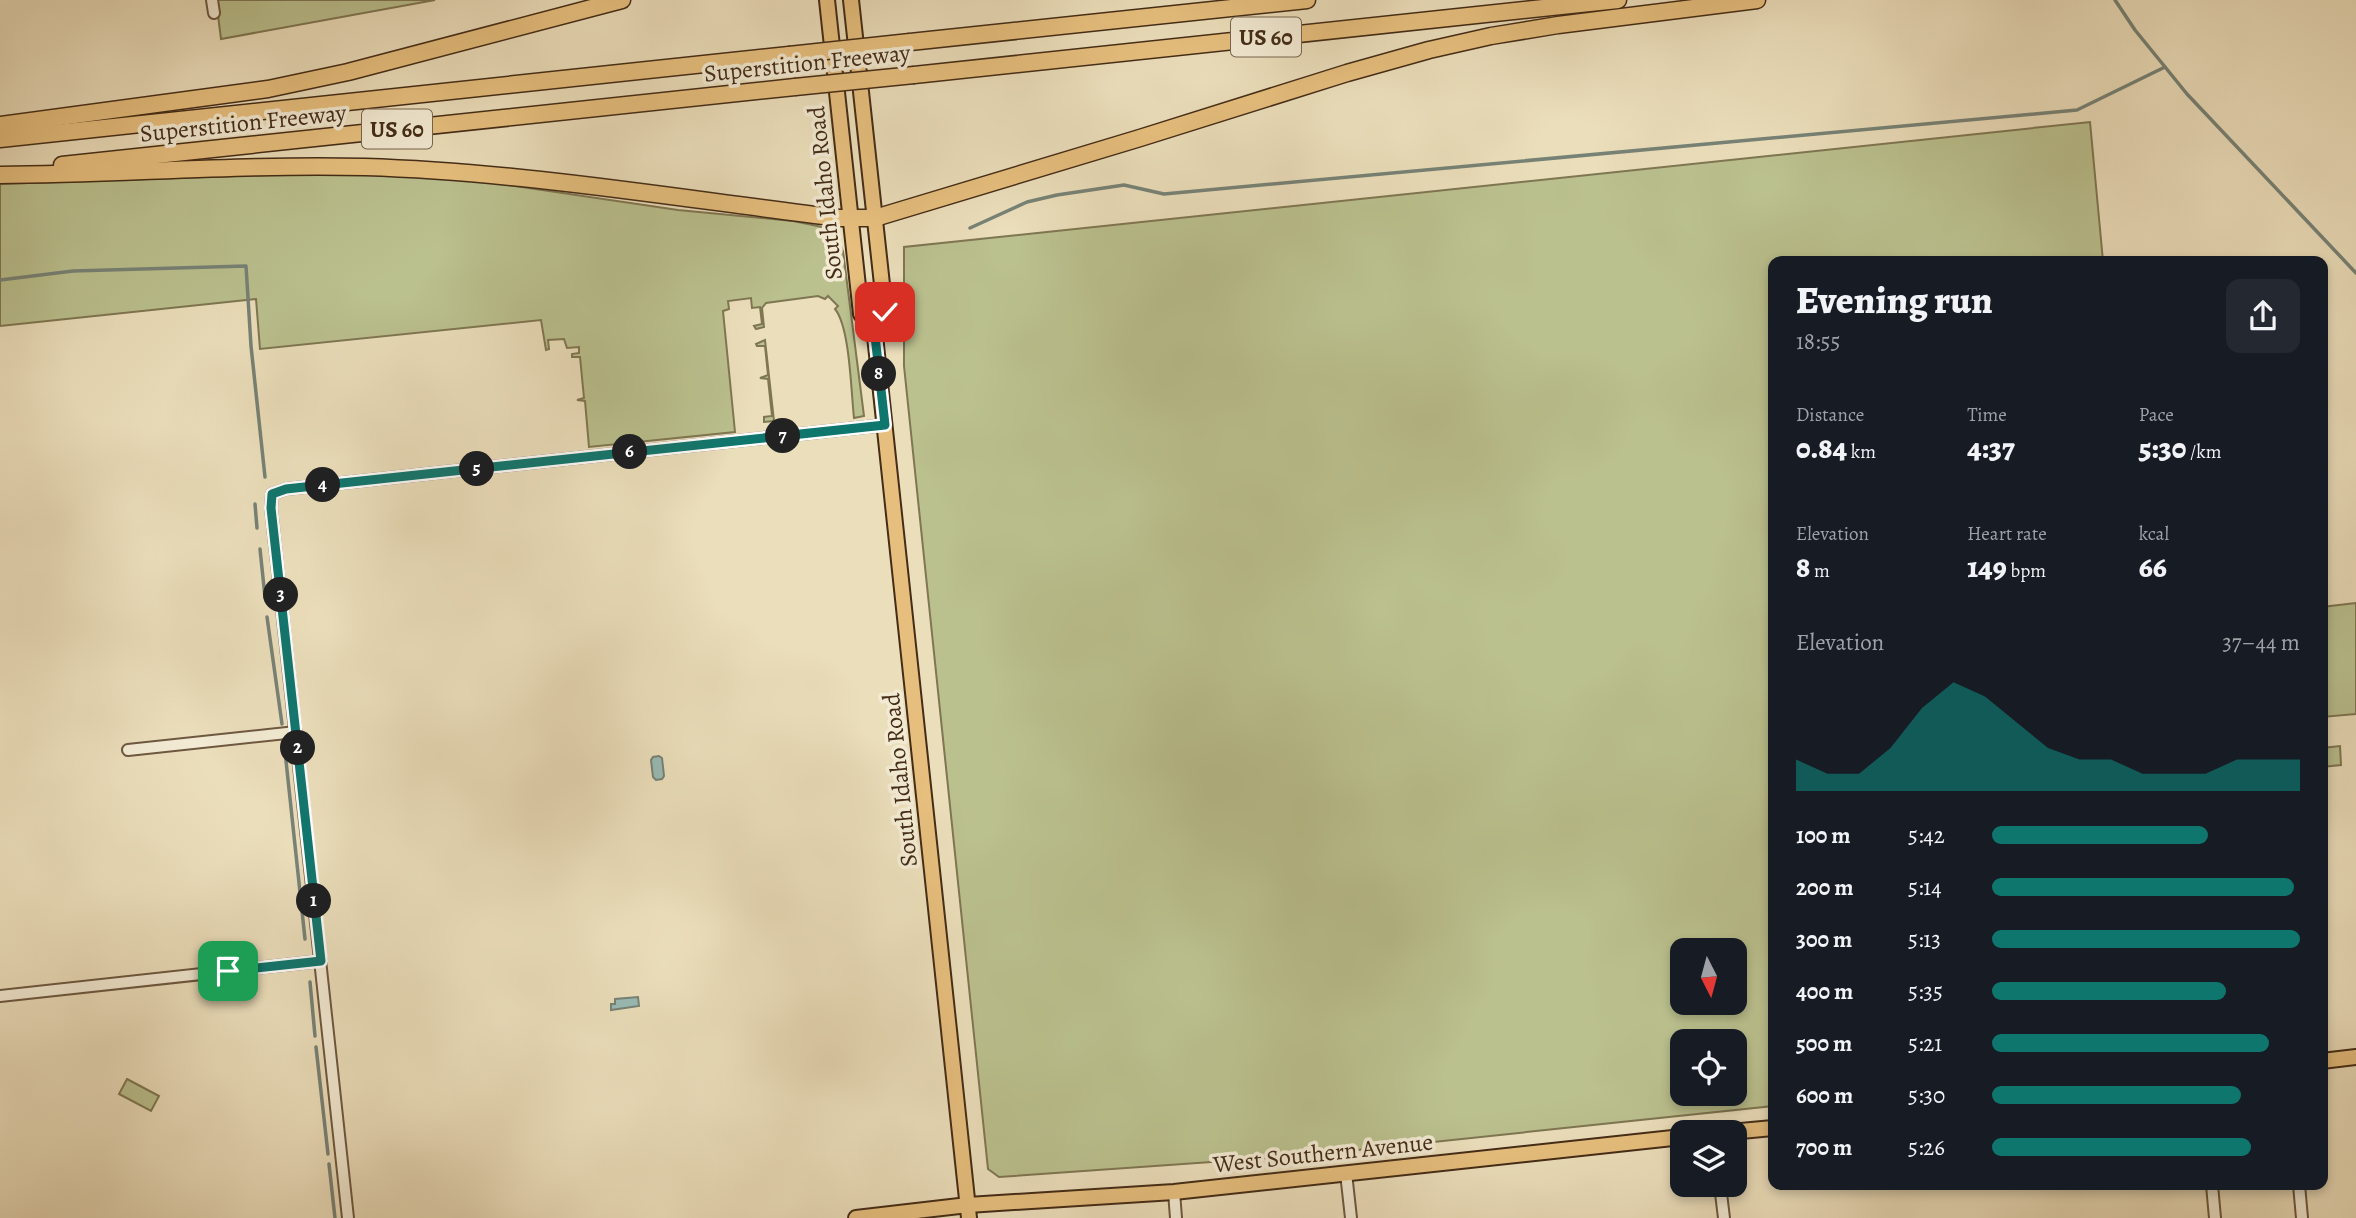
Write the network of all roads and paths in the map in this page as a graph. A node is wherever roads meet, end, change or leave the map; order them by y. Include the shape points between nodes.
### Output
1 (212, 0) edge
2 (622, 0) edge
3 (827, 0) edge
4 (851, 0) edge
5 (1307, 0) edge
6 (1618, 0) edge
7 (1757, 0) edge
8 (214, 13) dead end
9 (0, 125) edge
10 (0, 139) edge
11 (0, 173) edge
12 (875, 218) junction
13 (850, 219) junction
14 (875, 336) junction
15 (885, 425) junction
16 (296, 732) junction
17 (128, 750) dead end
18 (321, 961) junction
19 (0, 996) edge
20 (2356, 1057) edge
21 (2328, 1060) edge
22 (1768, 1128) edge
23 (1747, 1130) edge
24 (1670, 1138) edge
25 (1346, 1173) junction
26 (2213, 1190) edge
27 (2299, 1190) edge
28 (1174, 1192) junction
29 (1721, 1197) edge
30 (969, 1212) edge
31 (348, 1218) edge
32 (856, 1218) edge
33 (1176, 1218) edge
34 (1351, 1218) edge
35 (1724, 1218) edge
36 (2216, 1218) edge
37 (2302, 1218) edge

1 - 8 street
2 - 9 highway via 282,86
3 - 13 main road, South Idaho Road
4 - 12 main road, South Idaho Road
5 - 10 highway, Superstition Freeway / US 60, bridge
6 - 11 highway, Superstition Freeway / US 60, bridge
7 - 12 highway via 1558,25 1429,50
11 - 13 highway via 263,167 442,171
12 - 13 highway
12 - 14 main road, South Idaho Road via 885,312
13 - 14 main road, South Idaho Road via 861,314
14 - 15 main road, South Idaho Road
15 - 16 street via 272,494
15 - 30 main road, South Idaho Road
16 - 17 street
16 - 18 street
18 - 19 street
18 - 31 street
20 - 21 main road
22 - 23 main road
24 - 25 main road, West Southern Avenue
25 - 28 main road, West Southern Avenue
25 - 34 street
26 - 36 street
27 - 37 street
28 - 30 main road, West Southern Avenue
28 - 33 street
29 - 35 street
30 - 32 main road, West Southern Avenue

